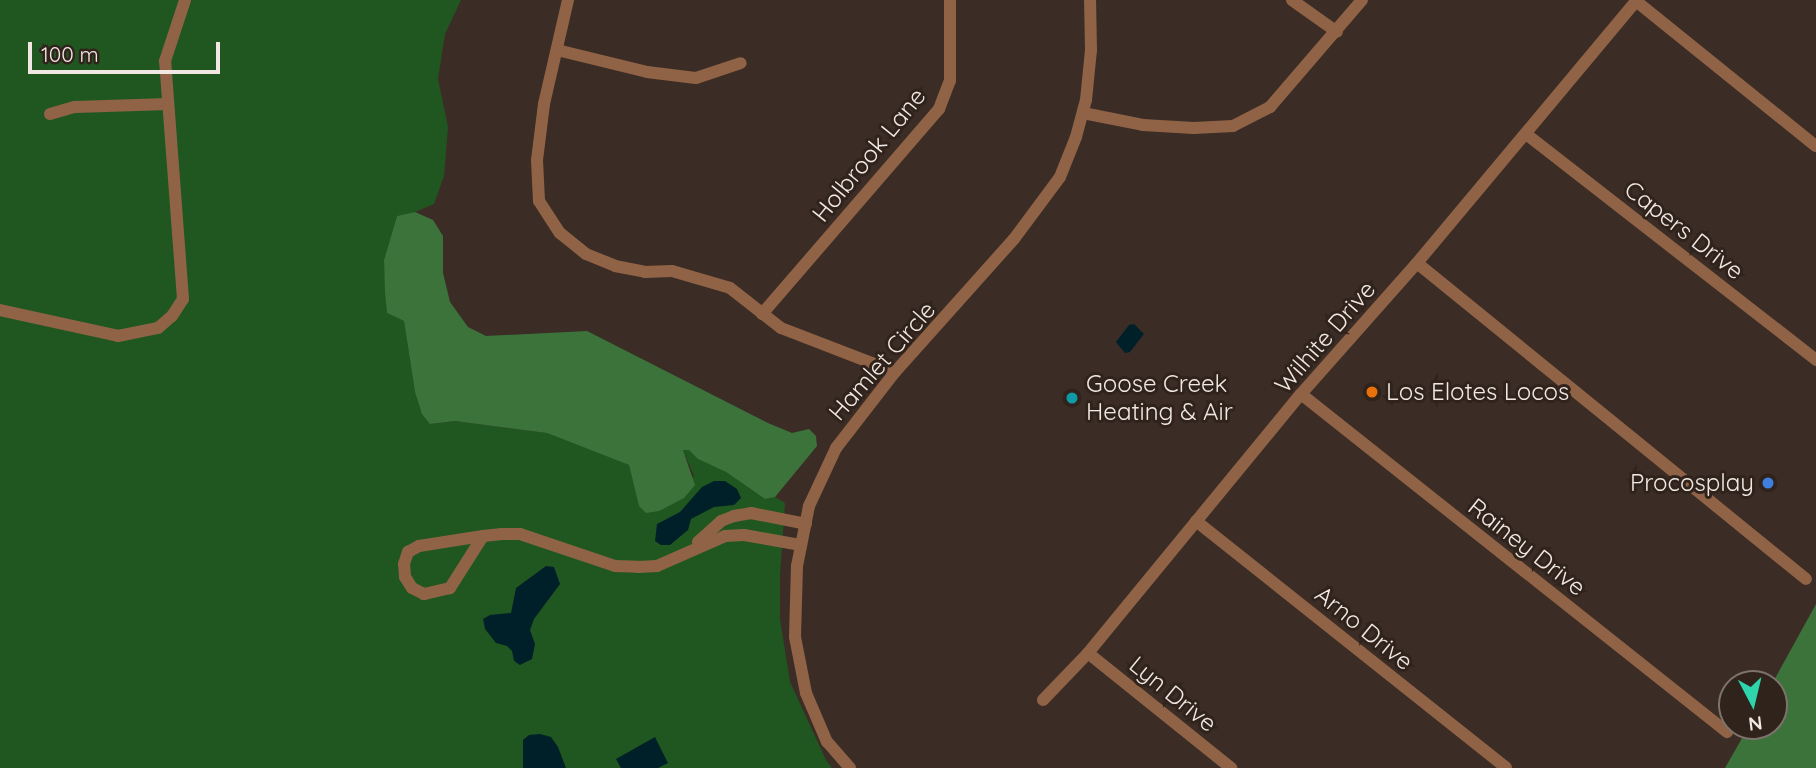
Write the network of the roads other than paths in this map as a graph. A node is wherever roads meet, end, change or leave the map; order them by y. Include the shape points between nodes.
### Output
1 (185, 0) edge
2 (568, 0) edge
3 (950, 0) edge
4 (1090, 0) edge
5 (1293, 0) edge
6 (1362, 0) edge
7 (1637, 0) edge
8 (1337, 33) junction
9 (557, 50) junction
10 (741, 63) dead end
11 (168, 104) junction
12 (50, 114) dead end
13 (1083, 114) junction
14 (1526, 134) junction
15 (1816, 146) edge
16 (1417, 263) junction
17 (0, 310) edge
18 (762, 314) junction
19 (1816, 360) edge
20 (895, 372) junction
21 (1301, 394) junction
22 (1196, 520) junction
23 (806, 524) junction
24 (483, 536) junction
25 (801, 545) junction
26 (692, 548) junction
27 (1806, 579) dead end
28 (1088, 653) junction
29 (1043, 700) dead end
30 (1718, 725) edge
31 (850, 768) edge
32 (1231, 768) edge
33 (1506, 768) edge

1 - 11 street via 165,61
2 - 9 street
3 - 18 street, Holbrook Lane via 950,81 939,109
4 - 13 street, Hamlet Circle via 1091,50
5 - 8 street
6 - 8 street
7 - 14 street, Wilhite Drive
7 - 15 street
8 - 13 street via 1270,107 1233,126 1143,125
9 - 10 street via 647,72 696,78
9 - 18 street via 537,160 539,201 560,233 586,254 615,266 672,271 730,288
11 - 12 street via 75,107
11 - 17 street via 183,299 172,316 158,328 118,336
13 - 20 street, Hamlet Circle via 1060,177 1014,239
14 - 16 street, Wilhite Drive
14 - 19 street, Capers Drive
16 - 21 street, Wilhite Drive
16 - 27 street
18 - 20 street via 781,328
20 - 23 street, Hamlet Circle via 836,447 809,506
21 - 22 street, Wilhite Drive
21 - 30 street, Rainey Drive
22 - 28 street, Wilhite Drive
22 - 33 street, Arno Drive
23 - 25 street, Hamlet Circle
23 - 26 street via 751,513 734,516 721,521
24 - 24 street via 419,546 408,552 405,577 424,594 450,588
24 - 26 street via 520,534 615,566 657,566
25 - 26 street via 735,535
25 - 31 street, Hamlet Circle via 796,637 806,693 827,742
28 - 29 street, Wilhite Drive
28 - 32 street, Lyn Drive

